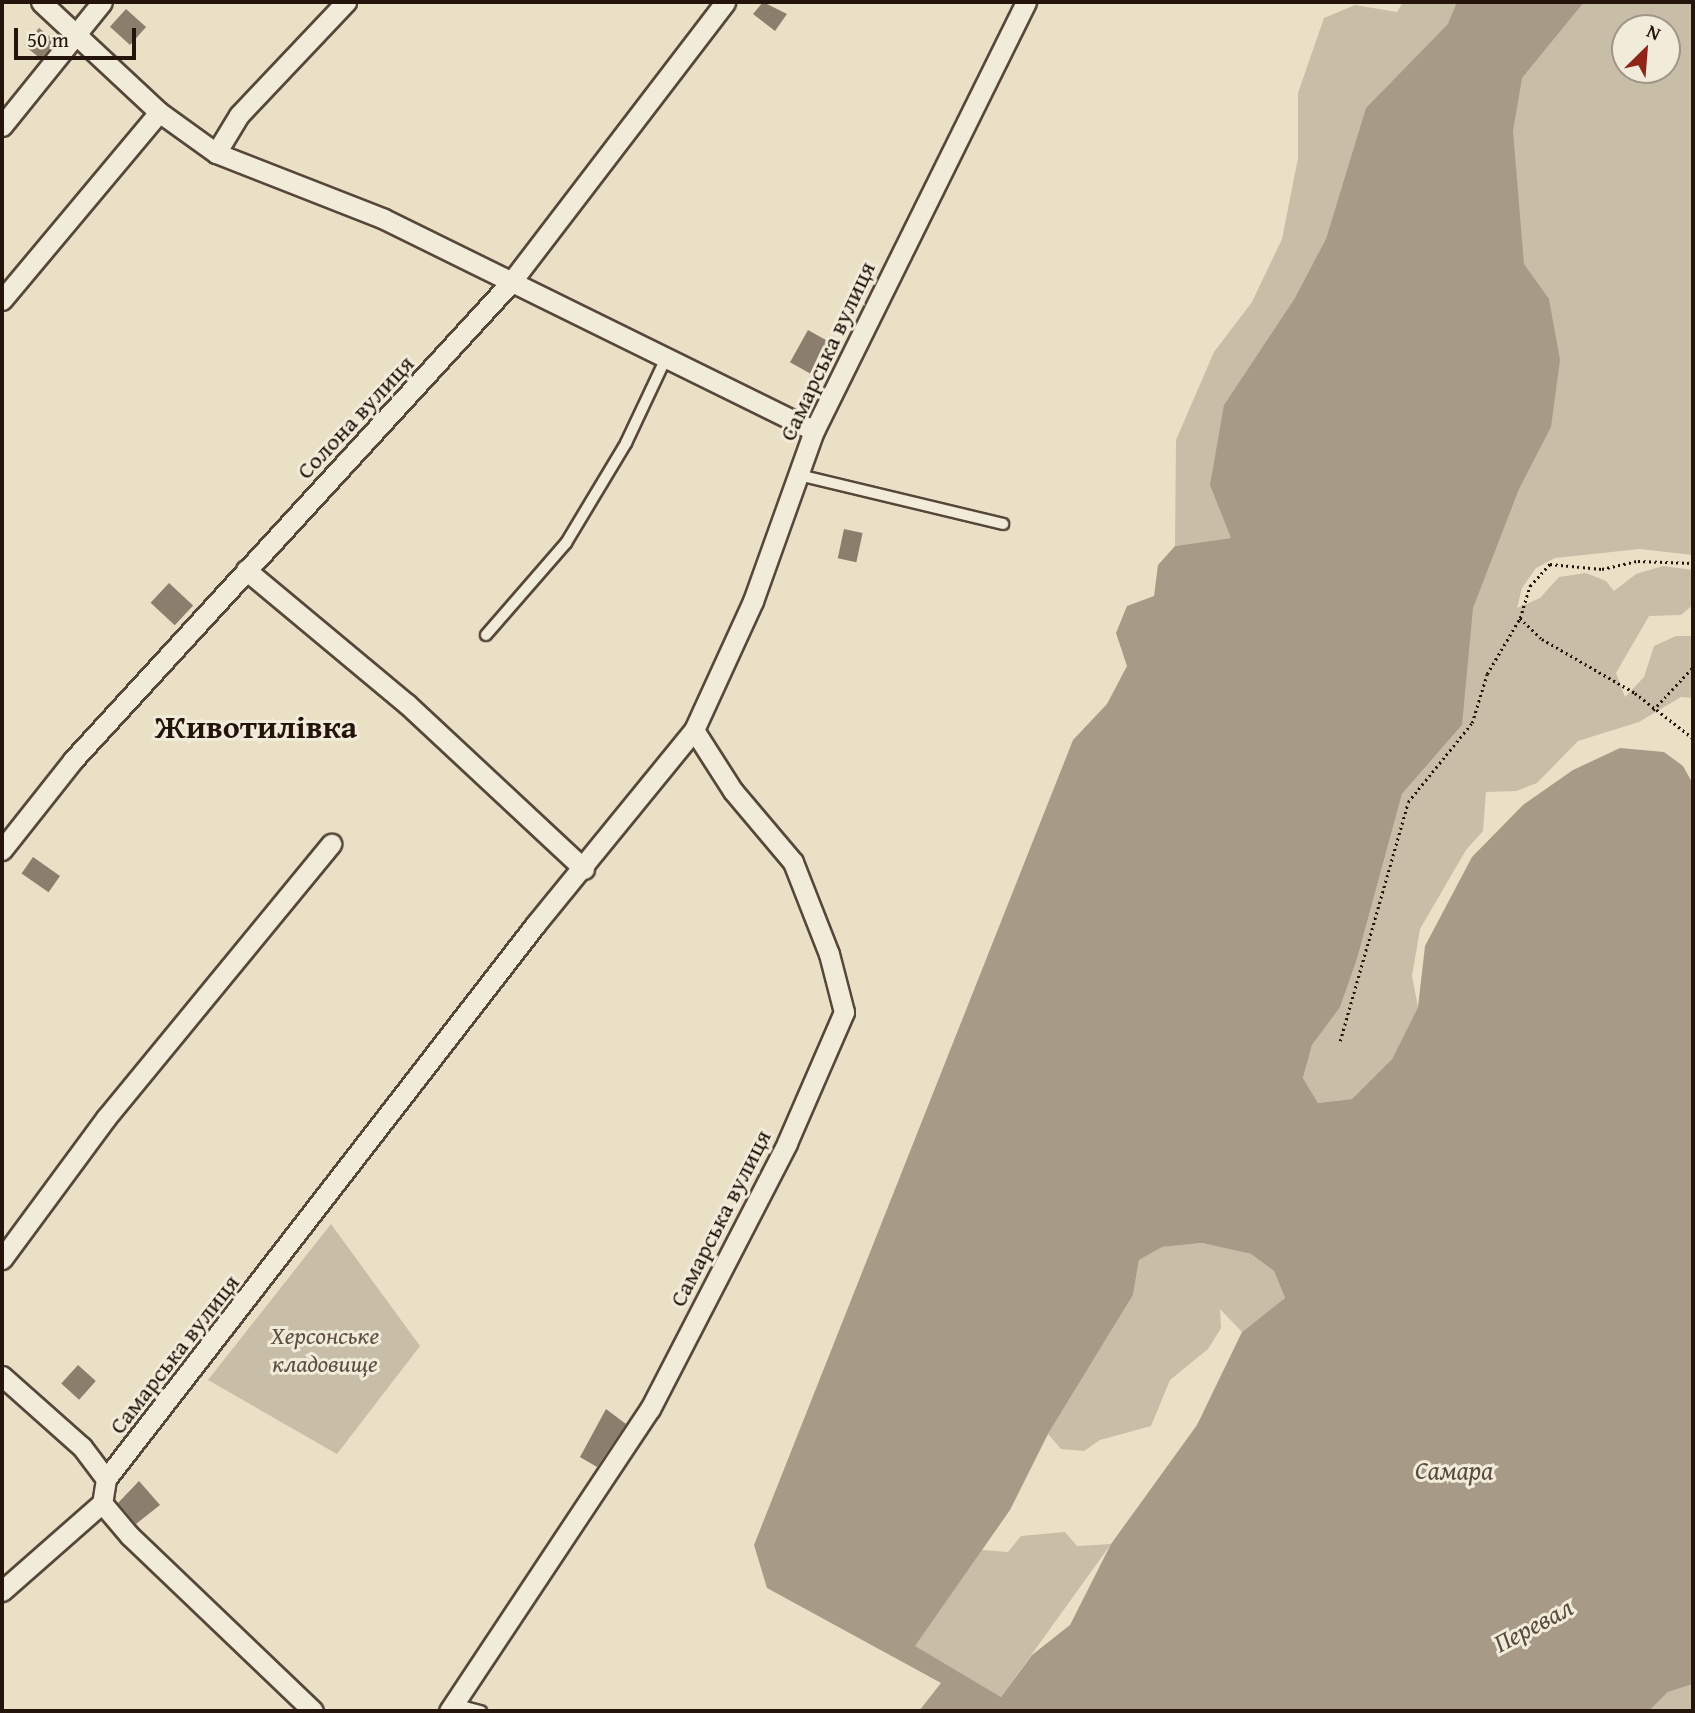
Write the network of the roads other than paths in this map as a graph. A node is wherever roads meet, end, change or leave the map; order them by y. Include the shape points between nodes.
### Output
1 (41, 2) edge
2 (102, 2) edge
3 (346, 2) edge
4 (725, 2) edge
5 (1026, 2) edge
6 (78, 38) junction
7 (159, 112) junction
8 (2, 126) edge
9 (216, 153) junction
10 (512, 281) junction
11 (2, 300) edge
12 (664, 360) junction
13 (814, 431) junction
14 (799, 475) junction
15 (1003, 524) dead end
16 (246, 570) junction
17 (486, 635) dead end
18 (694, 730) junction
19 (331, 844) dead end
20 (2, 850) edge
21 (584, 869) junction
22 (2, 1258) edge
23 (2, 1376) edge
24 (106, 1479) junction
25 (102, 1503) junction
26 (2, 1591) edge
27 (451, 1707) edge
28 (313, 1711) edge
29 (481, 1711) edge

1 - 6 street
2 - 6 street
3 - 9 street via 239,115
4 - 10 street, Солона вулиця
5 - 13 street, Самарська вулиця
6 - 7 street
6 - 8 street
7 - 9 street
7 - 11 street
9 - 10 street via 384,219
10 - 12 street
10 - 16 street, Солона вулиця
12 - 13 street
12 - 17 lane via 626,443 566,543
13 - 14 street, Самарська вулиця
14 - 15 lane
14 - 18 street, Самарська вулиця via 753,601
16 - 20 street, Солона вулиця via 73,760
16 - 21 street via 407,704
18 - 21 street, Самарська вулиця
18 - 27 street, Самарська вулиця via 733,791 793,862 829,954 844,1012 787,1143 650,1409
19 - 22 street via 106,1118
21 - 24 street, Самарська вулиця
23 - 24 street via 82,1447
24 - 25 street
25 - 26 street
25 - 28 street
27 - 29 lane

